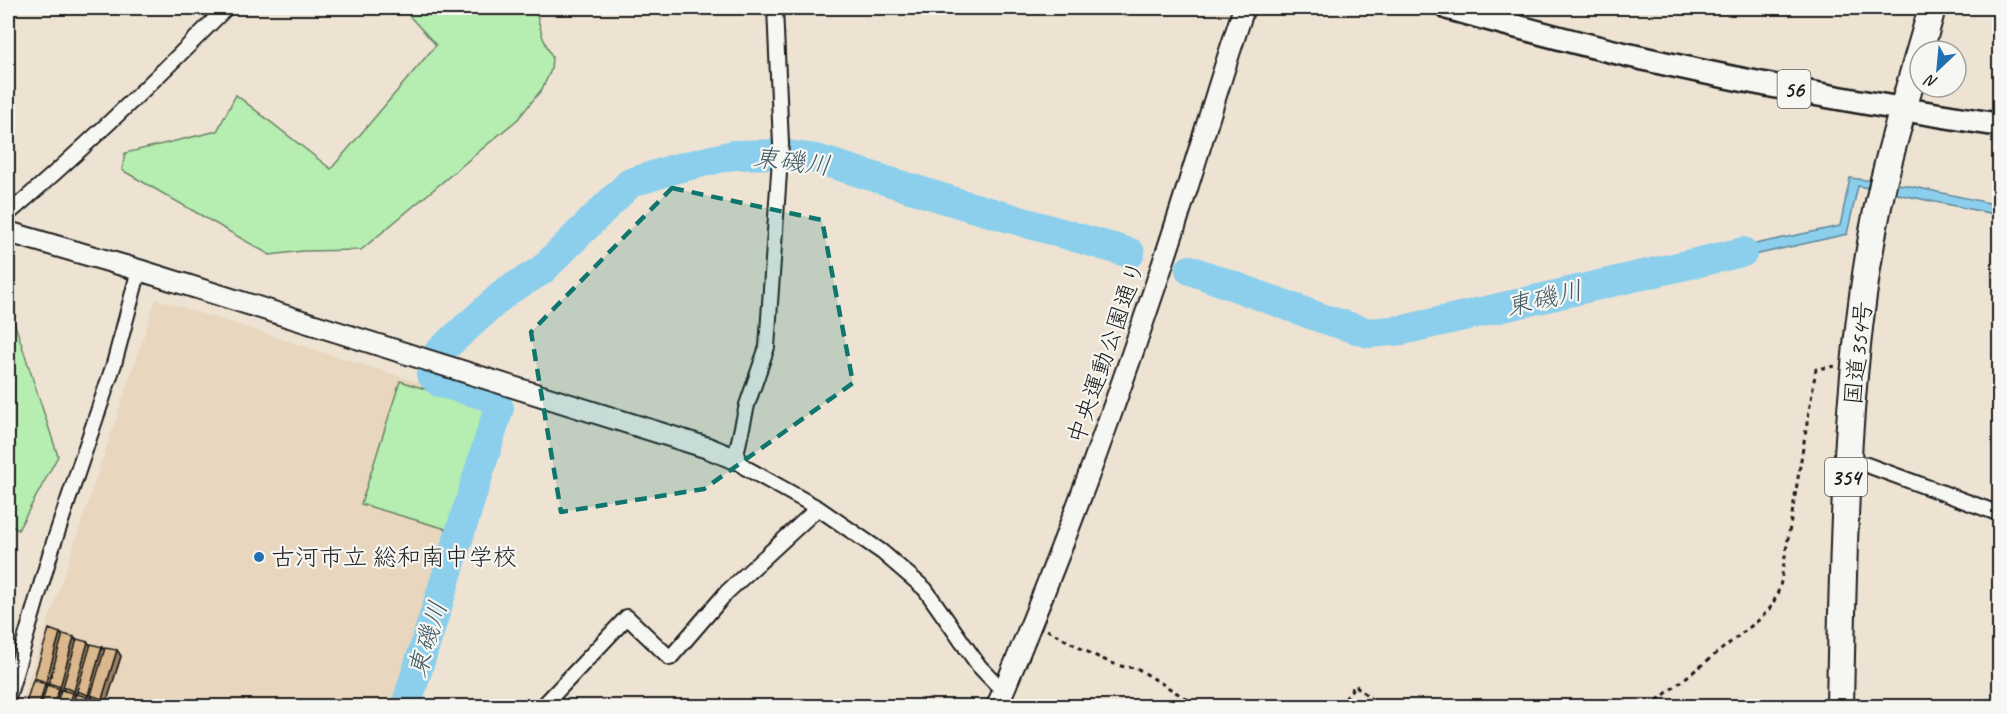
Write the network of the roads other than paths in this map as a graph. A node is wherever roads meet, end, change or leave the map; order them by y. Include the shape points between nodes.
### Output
1 (226, 8) edge
2 (775, 8) edge
3 (1244, 8) edge
4 (1448, 8) edge
5 (1932, 8) edge
6 (1903, 110) junction
7 (2000, 125) edge
8 (8, 214) edge
9 (8, 232) edge
10 (139, 270) junction
11 (735, 459) junction
12 (1847, 460) junction
13 (818, 507) junction
14 (2000, 514) edge
15 (8, 698) edge
16 (1000, 699) edge
17 (543, 706) edge
18 (1840, 706) edge

1 - 8 street via 80,152
2 - 11 street via 781,160 767,347 747,405
3 - 16 street, 中央運動公園通り via 1168,249 1091,473
4 - 6 main road, 56 via 1627,55
5 - 6 highway, 国道354号 / 354
6 - 7 main road, 56
6 - 12 highway, 国道354号 / 354 via 1869,249
9 - 10 street
10 - 11 street
10 - 15 street via 114,364 51,551
11 - 13 street
12 - 14 street
12 - 18 highway, 国道354号 / 354
13 - 16 street via 882,552 925,589
13 - 17 street via 728,592 670,658 627,617

